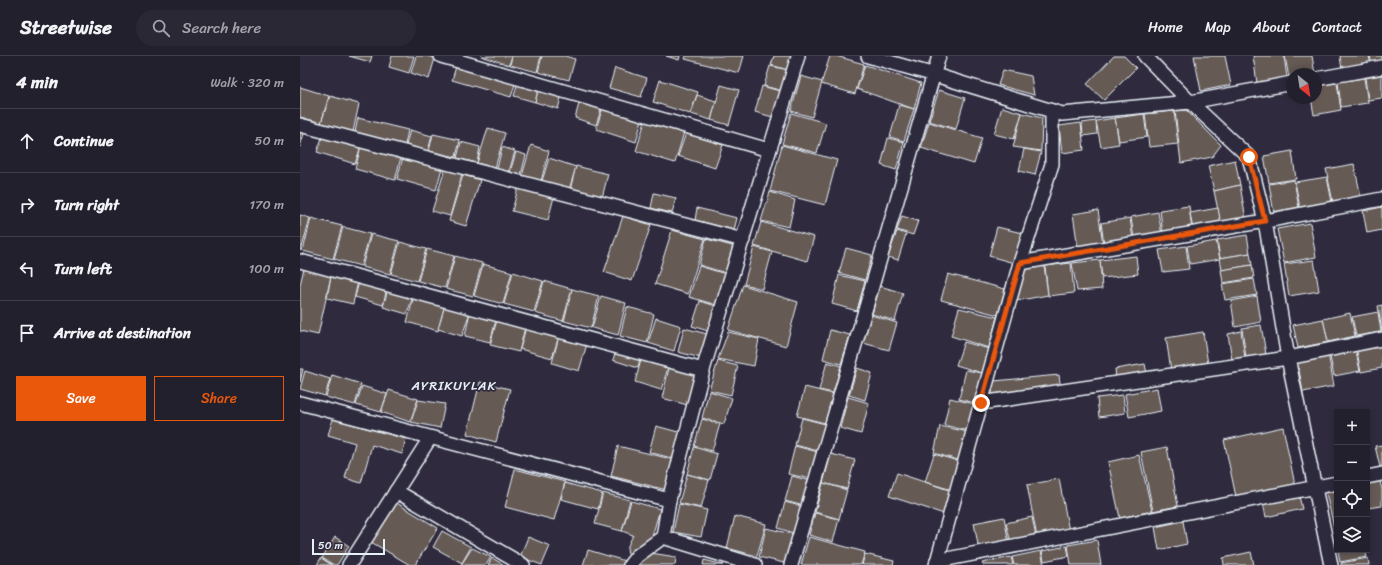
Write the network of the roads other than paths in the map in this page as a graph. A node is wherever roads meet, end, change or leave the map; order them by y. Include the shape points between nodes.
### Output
1 (441, 56) edge
2 (798, 56) edge
3 (868, 56) edge
4 (939, 56) edge
5 (1145, 56) edge
6 (1382, 67) edge
7 (934, 75) junction
8 (1322, 78) edge
9 (1286, 84) edge
10 (1190, 102) junction
11 (1052, 111) junction
12 (300, 125) edge
13 (769, 150) junction
14 (1382, 199) edge
15 (1265, 221) junction
16 (743, 240) junction
17 (300, 261) edge
18 (1020, 263) junction
19 (1382, 339) edge
20 (1288, 358) junction
21 (703, 370) junction
22 (300, 403) edge
23 (981, 403) junction
24 (430, 438) junction
25 (1382, 474) edge
26 (1370, 476) edge
27 (1334, 484) edge
28 (1315, 487) junction
29 (396, 491) junction
30 (669, 500) junction
31 (663, 537) junction
32 (937, 563) edge
33 (349, 565) edge
34 (522, 565) edge
35 (630, 565) edge
36 (755, 565) edge
37 (791, 565) edge
38 (1331, 565) edge

1 - 13 street
2 - 13 street
3 - 7 street
4 - 7 street
5 - 10 street
6 - 8 street
7 - 11 street
7 - 37 street
9 - 10 street
10 - 11 street via 1062,114
10 - 15 street via 1249,157
11 - 18 street via 1052,164
12 - 16 street
13 - 16 street
14 - 15 street
15 - 18 street
15 - 20 street
16 - 21 street
17 - 21 street
18 - 23 street
19 - 20 street
20 - 23 street
20 - 28 street
21 - 30 street
22 - 24 street
23 - 32 street
24 - 29 street
24 - 30 street
25 - 26 street
27 - 28 street
28 - 32 street
28 - 38 street
29 - 33 street
29 - 34 street
30 - 31 street
31 - 35 street via 637,556
31 - 36 street

